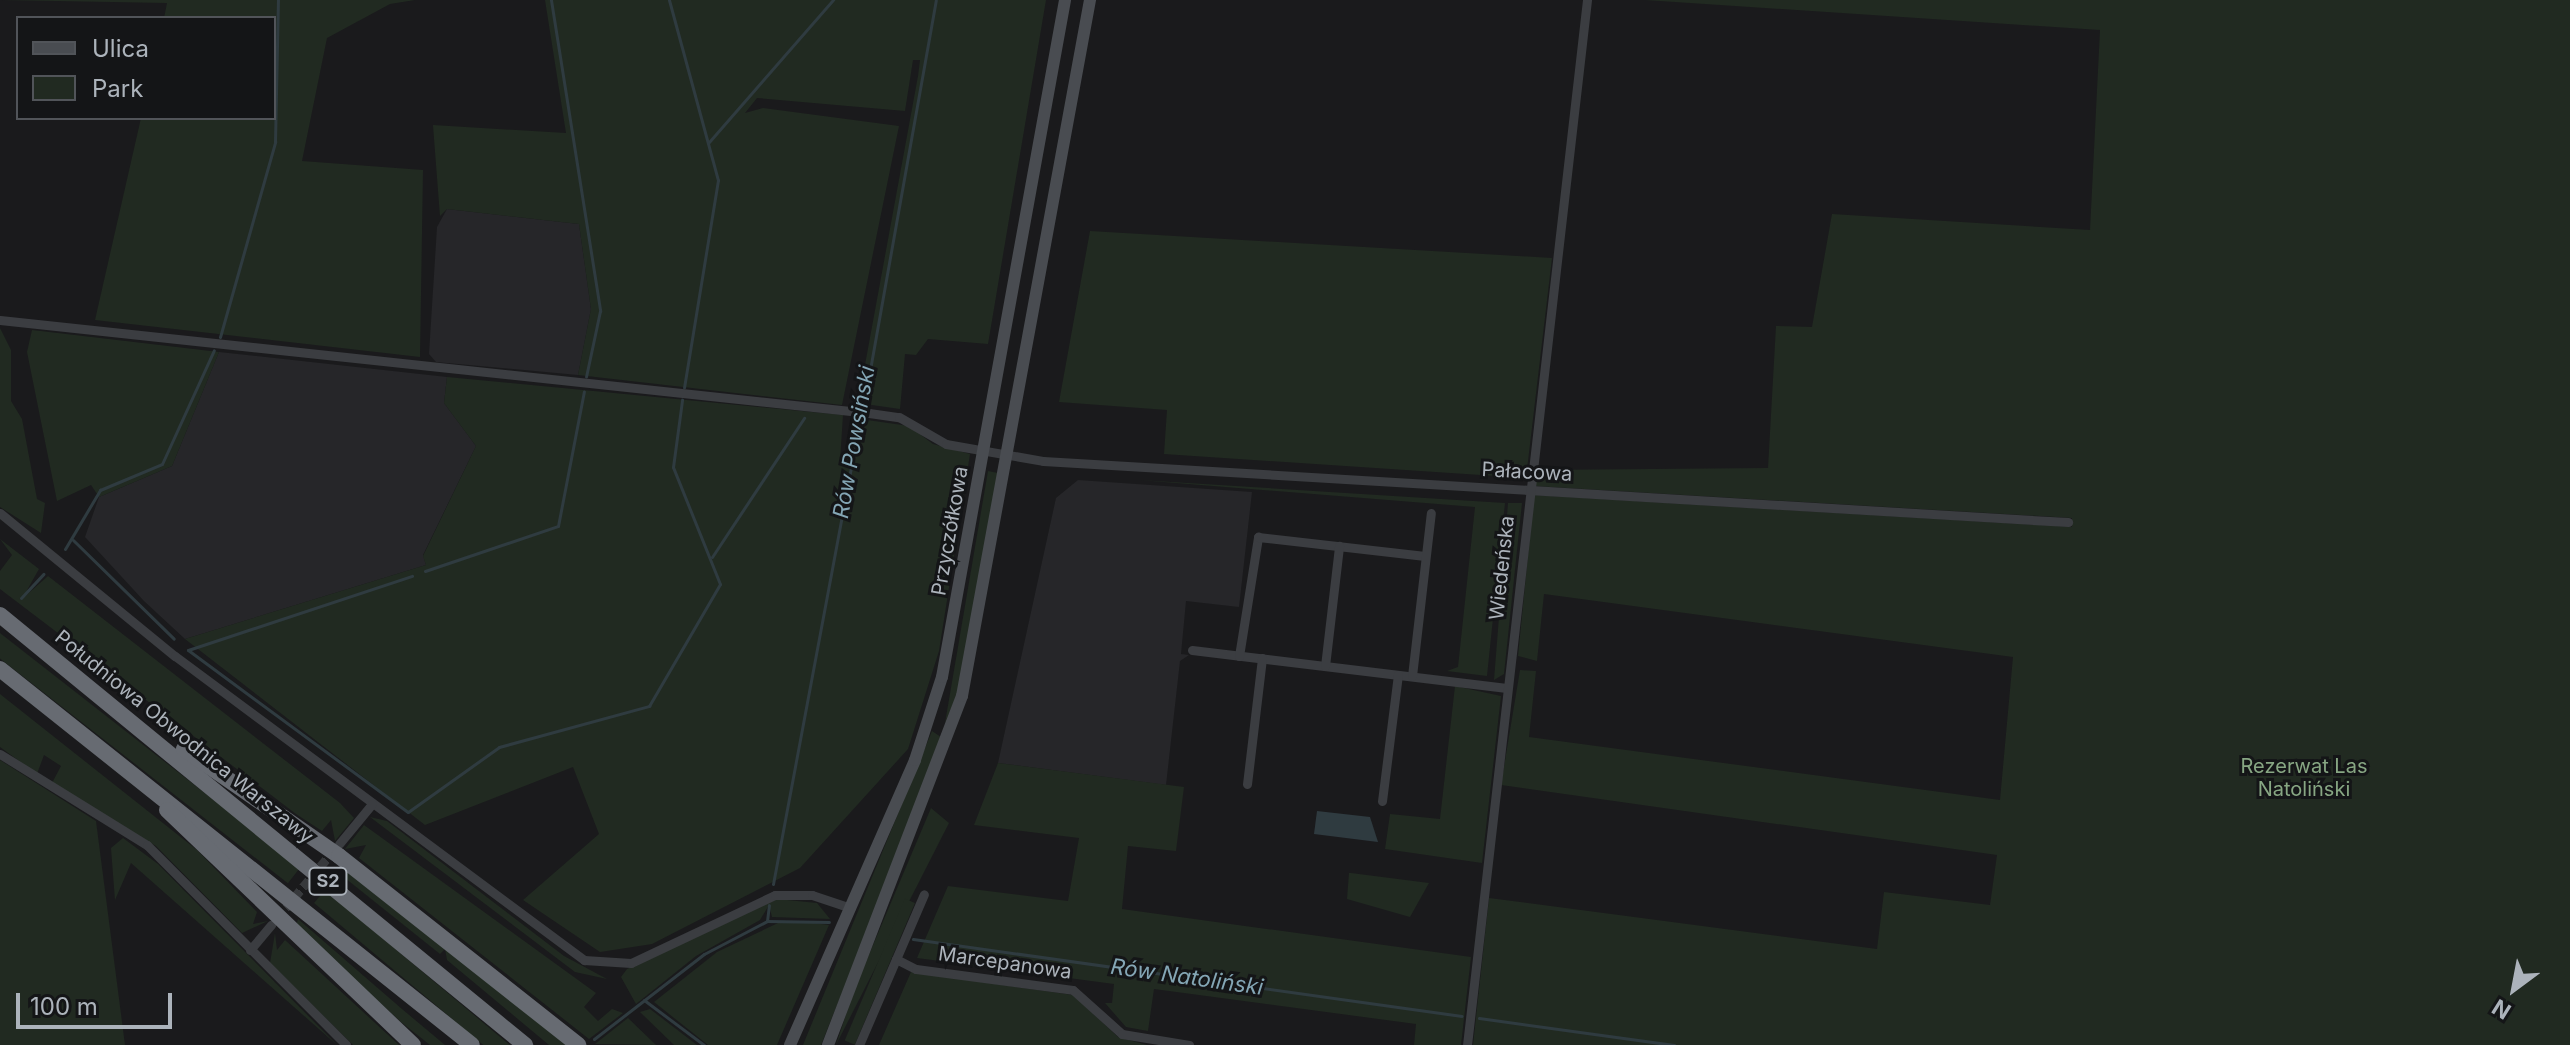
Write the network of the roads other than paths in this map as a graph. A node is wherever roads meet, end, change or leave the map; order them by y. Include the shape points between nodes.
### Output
1 (1065, 0) edge
2 (1587, 0) edge
3 (1090, 1) edge
4 (0, 320) edge
5 (984, 452) junction
6 (1009, 457) junction
7 (1528, 490) junction
8 (0, 513) edge
9 (1431, 513) dead end
10 (2068, 522) dead end
11 (1339, 546) junction
12 (1425, 556) junction
13 (0, 615) edge
14 (1192, 650) dead end
15 (1239, 656) junction
16 (1262, 658) junction
17 (1325, 666) junction
18 (0, 669) edge
19 (1398, 675) junction
20 (1412, 676) junction
21 (1507, 688) junction
22 (935, 703) junction
23 (132, 716) junction
24 (952, 732) junction
25 (0, 754) edge
26 (115, 757) junction
27 (1247, 784) dead end
28 (1382, 801) dead end
29 (372, 804) junction
30 (339, 844) tunnel mouth
31 (924, 894) dead end
32 (851, 908) junction
33 (271, 925) tunnel mouth
34 (250, 950) junction
35 (896, 959) junction
36 (346, 1045) edge
37 (413, 1045) edge
38 (472, 1045) edge
39 (525, 1045) edge
40 (578, 1045) edge
41 (790, 1045) edge
42 (828, 1045) edge
43 (859, 1045) edge
44 (1189, 1045) edge
45 (1467, 1045) edge

1 - 5 main road, Przyczółkowa
2 - 7 street, Wiedeńska
3 - 6 main road
4 - 5 street, Pałacowa via 855,411
5 - 6 street, Pałacowa
5 - 22 main road, Przyczółkowa
6 - 7 street, Pałacowa
6 - 24 main road
7 - 10 street, Pałacowa
7 - 21 street, Wiedeńska
8 - 29 street
9 - 12 street
11 - 12 street
11 - 15 street via 1255,539
11 - 17 street
12 - 20 street
13 - 23 highway, Południowa Obwodnica Warszawy / S2
14 - 15 street
15 - 16 street
16 - 17 street
16 - 27 street
17 - 19 street
18 - 26 highway, S2
19 - 20 street
19 - 28 street
20 - 21 street
21 - 45 street, Wiedeńska
22 - 24 main road via 938,725
22 - 32 main road, Przyczółkowa
23 - 39 highway, Południowa Obwodnica Warszawy / S2
23 - 40 highway via 339,856
24 - 42 main road
25 - 34 street via 147,845
26 - 37 highway
26 - 38 highway, S2
29 - 30 street
29 - 32 street via 569,952 600,965 646,957 775,895 812,895
31 - 35 street
32 - 41 main road, Przyczółkowa
33 - 34 street
34 - 36 street
35 - 43 street
35 - 44 street, Marcepanowa via 916,969 1073,990 1122,1034

